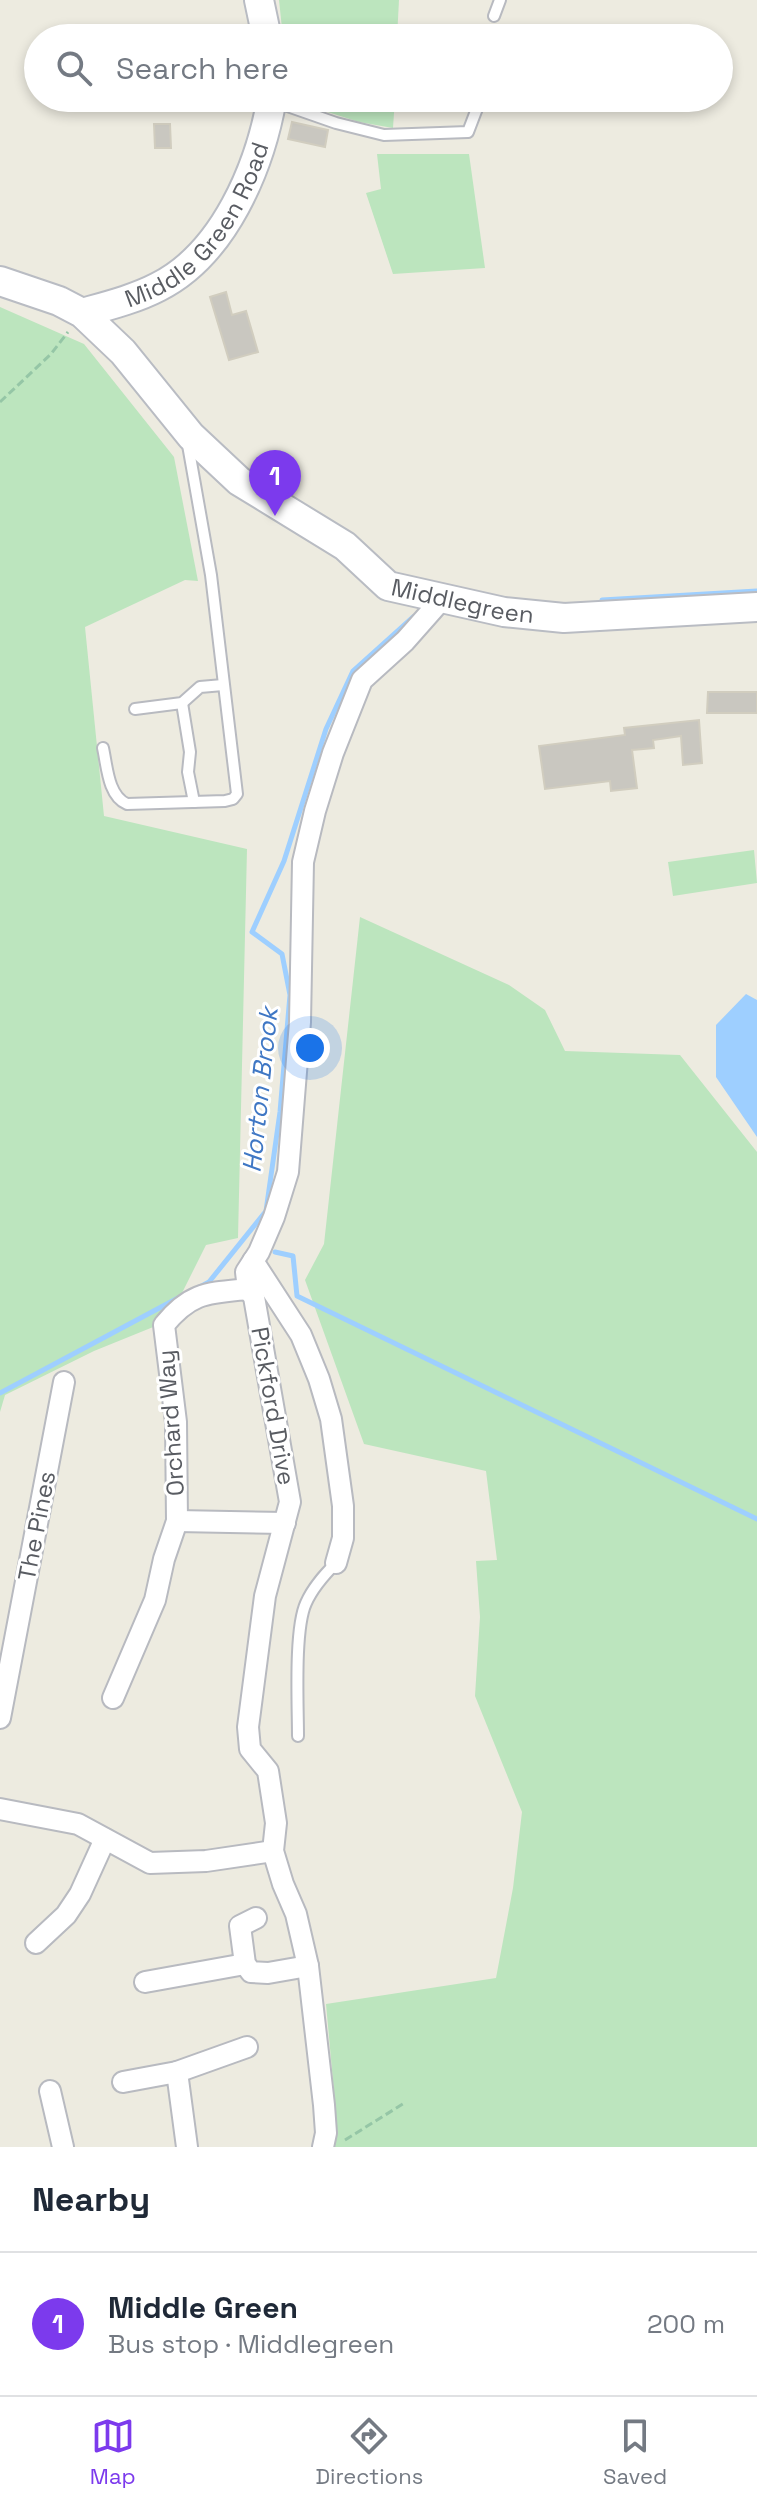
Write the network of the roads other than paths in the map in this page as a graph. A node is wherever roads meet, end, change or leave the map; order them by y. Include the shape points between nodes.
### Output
1 (259, 0) edge
2 (500, 0) edge
3 (494, 16) dead end
4 (264, 24) edge
5 (269, 112) edge
6 (305, 112) edge
7 (476, 112) edge
8 (0, 281) edge
9 (82, 313) junction
10 (184, 427) junction
11 (443, 598) junction
12 (757, 607) edge
13 (223, 685) junction
14 (182, 703) junction
15 (135, 709) dead end
16 (103, 748) dead end
17 (194, 802) junction
18 (249, 1274) junction
19 (64, 1382) dead end
20 (177, 1521) junction
21 (285, 1523) junction
22 (336, 1563) joint
23 (113, 1698) dead end
24 (0, 1718) edge
25 (298, 1736) dead end
26 (0, 1809) edge
27 (105, 1839) junction
28 (273, 1851) junction
29 (256, 1918) dead end
30 (36, 1943) dead end
31 (245, 1964) junction
32 (308, 1966) junction
33 (145, 1982) dead end
34 (247, 2047) dead end
35 (177, 2072) junction
36 (123, 2082) dead end
37 (50, 2091) dead end
38 (63, 2147) edge
39 (187, 2147) edge
40 (323, 2147) edge

1 - 4 street
2 - 3 lane
5 - 9 street, Middle Green Road via 242,193 192,264 158,287
6 - 7 lane via 384,135 468,132
8 - 9 street, Middlegreen
9 - 10 street, Middlegreen via 123,352
10 - 11 street, Middlegreen via 239,481 345,546 388,586
10 - 13 lane via 211,575
11 - 12 street, Middlegreen via 564,618
11 - 18 street via 362,680 315,811 303,862 300,1022 288,1172
13 - 14 lane via 200,687
13 - 17 lane via 237,794 225,801
14 - 15 lane
14 - 17 lane
16 - 17 lane via 111,785 121,802
18 - 20 street, Orchard Way via 178,1308 164,1325 176,1422
18 - 21 street, Pickford Drive via 290,1502
18 - 22 street via 301,1335 319,1379 331,1419 343,1506
19 - 24 street, The Pines
20 - 21 street, Orchard Way
20 - 23 street, Orchard Way via 155,1600
21 - 28 street, Pickford Drive via 265,1596 248,1727 250,1749 268,1771 273,1794
22 - 25 lane via 304,1607
26 - 27 street via 78,1824
27 - 28 street via 150,1863
27 - 30 street via 80,1894
28 - 32 street, Pickford Drive
29 - 31 street via 240,1926
31 - 32 street via 251,1972 268,1973
31 - 33 street
32 - 40 street, Pickford Drive via 325,2119
34 - 35 street
35 - 36 street
35 - 39 street
37 - 38 street

